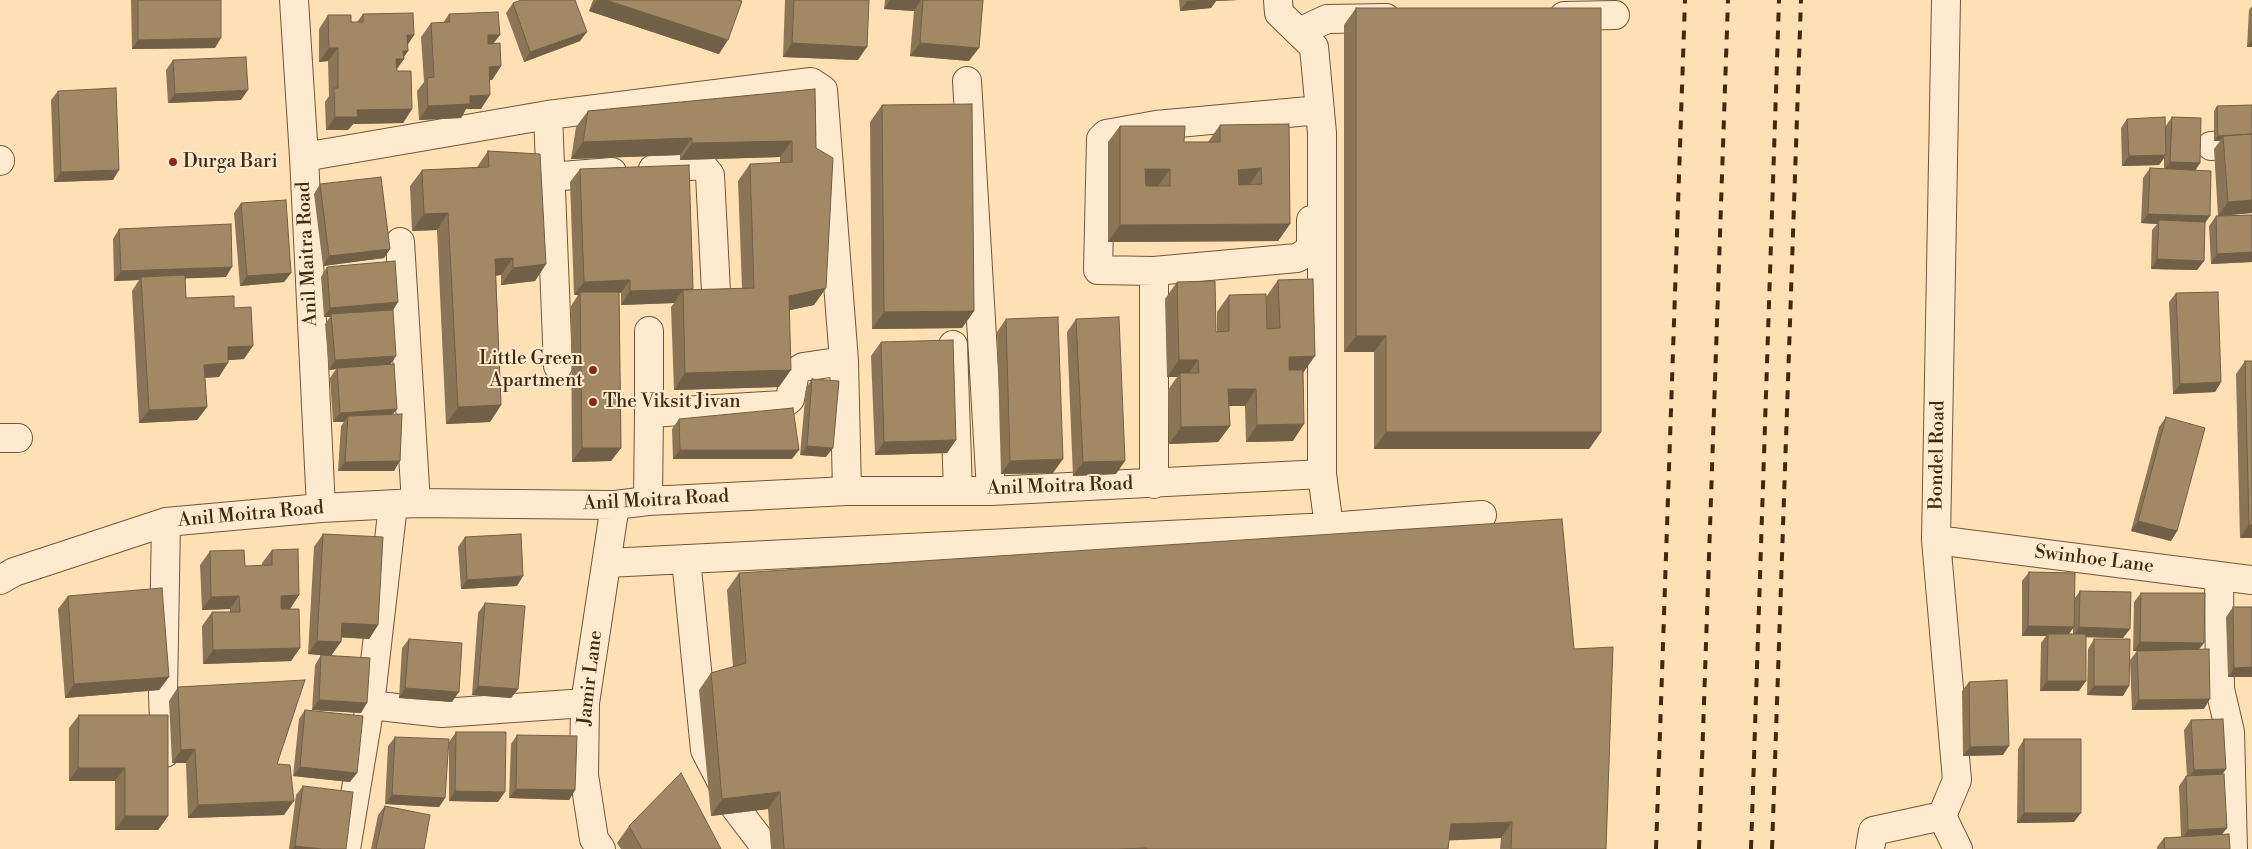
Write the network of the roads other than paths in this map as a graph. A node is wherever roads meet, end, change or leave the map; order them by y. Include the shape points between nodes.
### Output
1 (294, 0) edge
2 (1278, 0) edge
3 (1946, 0) edge
4 (1615, 15) dead end
5 (1535, 16) edge
6 (1406, 18) edge
7 (1299, 32) junction
8 (967, 81) dead end
9 (1312, 111) junction
10 (548, 115) junction
11 (2252, 143) edge
12 (2211, 146) dead end
13 (304, 157) junction
14 (549, 177) junction
15 (400, 242) dead end
16 (1154, 271) junction
17 (716, 292) edge
18 (649, 331) dead end
19 (953, 345) edge
20 (844, 360) junction
21 (558, 366) dead end
22 (649, 413) junction
23 (1322, 474) junction
24 (1154, 484) junction
25 (958, 490) junction
26 (991, 490) junction
27 (847, 491) junction
28 (648, 501) junction
29 (404, 504) junction
30 (615, 505) junction
31 (321, 508) junction
32 (1482, 515) dead end
33 (166, 522) junction
34 (1329, 527) junction
35 (1936, 540) junction
36 (686, 559) junction
37 (607, 563) junction
38 (2219, 576) junction
39 (0, 580) edge
40 (2252, 580) edge
41 (585, 702) junction
42 (370, 705) junction
43 (2241, 748) edge
44 (166, 778) edge
45 (1942, 816) junction
46 (346, 849) edge
47 (601, 849) edge
48 (776, 849) edge
49 (1870, 849) edge
50 (1958, 849) edge
51 (2233, 849) edge

1 - 13 street, Anil Maitra Road
2 - 7 street via 1279,13
3 - 35 street, Bondel Road
4 - 5 street
6 - 7 street via 1327,19
7 - 9 street via 1314,47
8 - 26 street
9 - 16 street via 1312,232 1307,252 1297,258
9 - 16 street via 1156,125 1103,136 1098,270
9 - 23 street via 1322,133
10 - 13 street
10 - 14 street
10 - 20 street via 811,82 823,90
11 - 12 street
13 - 31 street, Anil Maitra Road
14 - 17 street via 702,165 710,175
14 - 21 street
15 - 29 street
16 - 24 street
18 - 22 street
19 - 25 street
20 - 22 street via 803,367 795,372 790,399 782,405
20 - 27 street
22 - 28 street
23 - 24 street, Anil Moitra Road
23 - 34 street
24 - 26 street, Anil Moitra Road
25 - 26 street, Anil Moitra Road
25 - 27 street, Anil Moitra Road
27 - 28 street, Anil Moitra Road
28 - 30 street, Anil Moitra Road
29 - 30 street, Anil Moitra Road
29 - 31 street, Anil Moitra Road
29 - 42 street
30 - 37 street, Jamir Lane
31 - 33 street, Anil Moitra Road
32 - 34 street
33 - 39 street, Anil Moitra Road via 14,572
33 - 44 street via 163,693
34 - 36 street
35 - 38 street, Swinhoe Lane
35 - 45 street, Bondel Road via 1957,780
36 - 37 street
36 - 48 street via 704,750 734,806 763,844
37 - 41 street, Jamir Lane
38 - 40 street, Swinhoe Lane
38 - 43 street via 2220,689 2230,732
41 - 42 street via 442,713
41 - 47 street, Jamir Lane via 584,775 594,839
42 - 46 street
43 - 51 street
45 - 49 street via 1873,831
45 - 50 street

